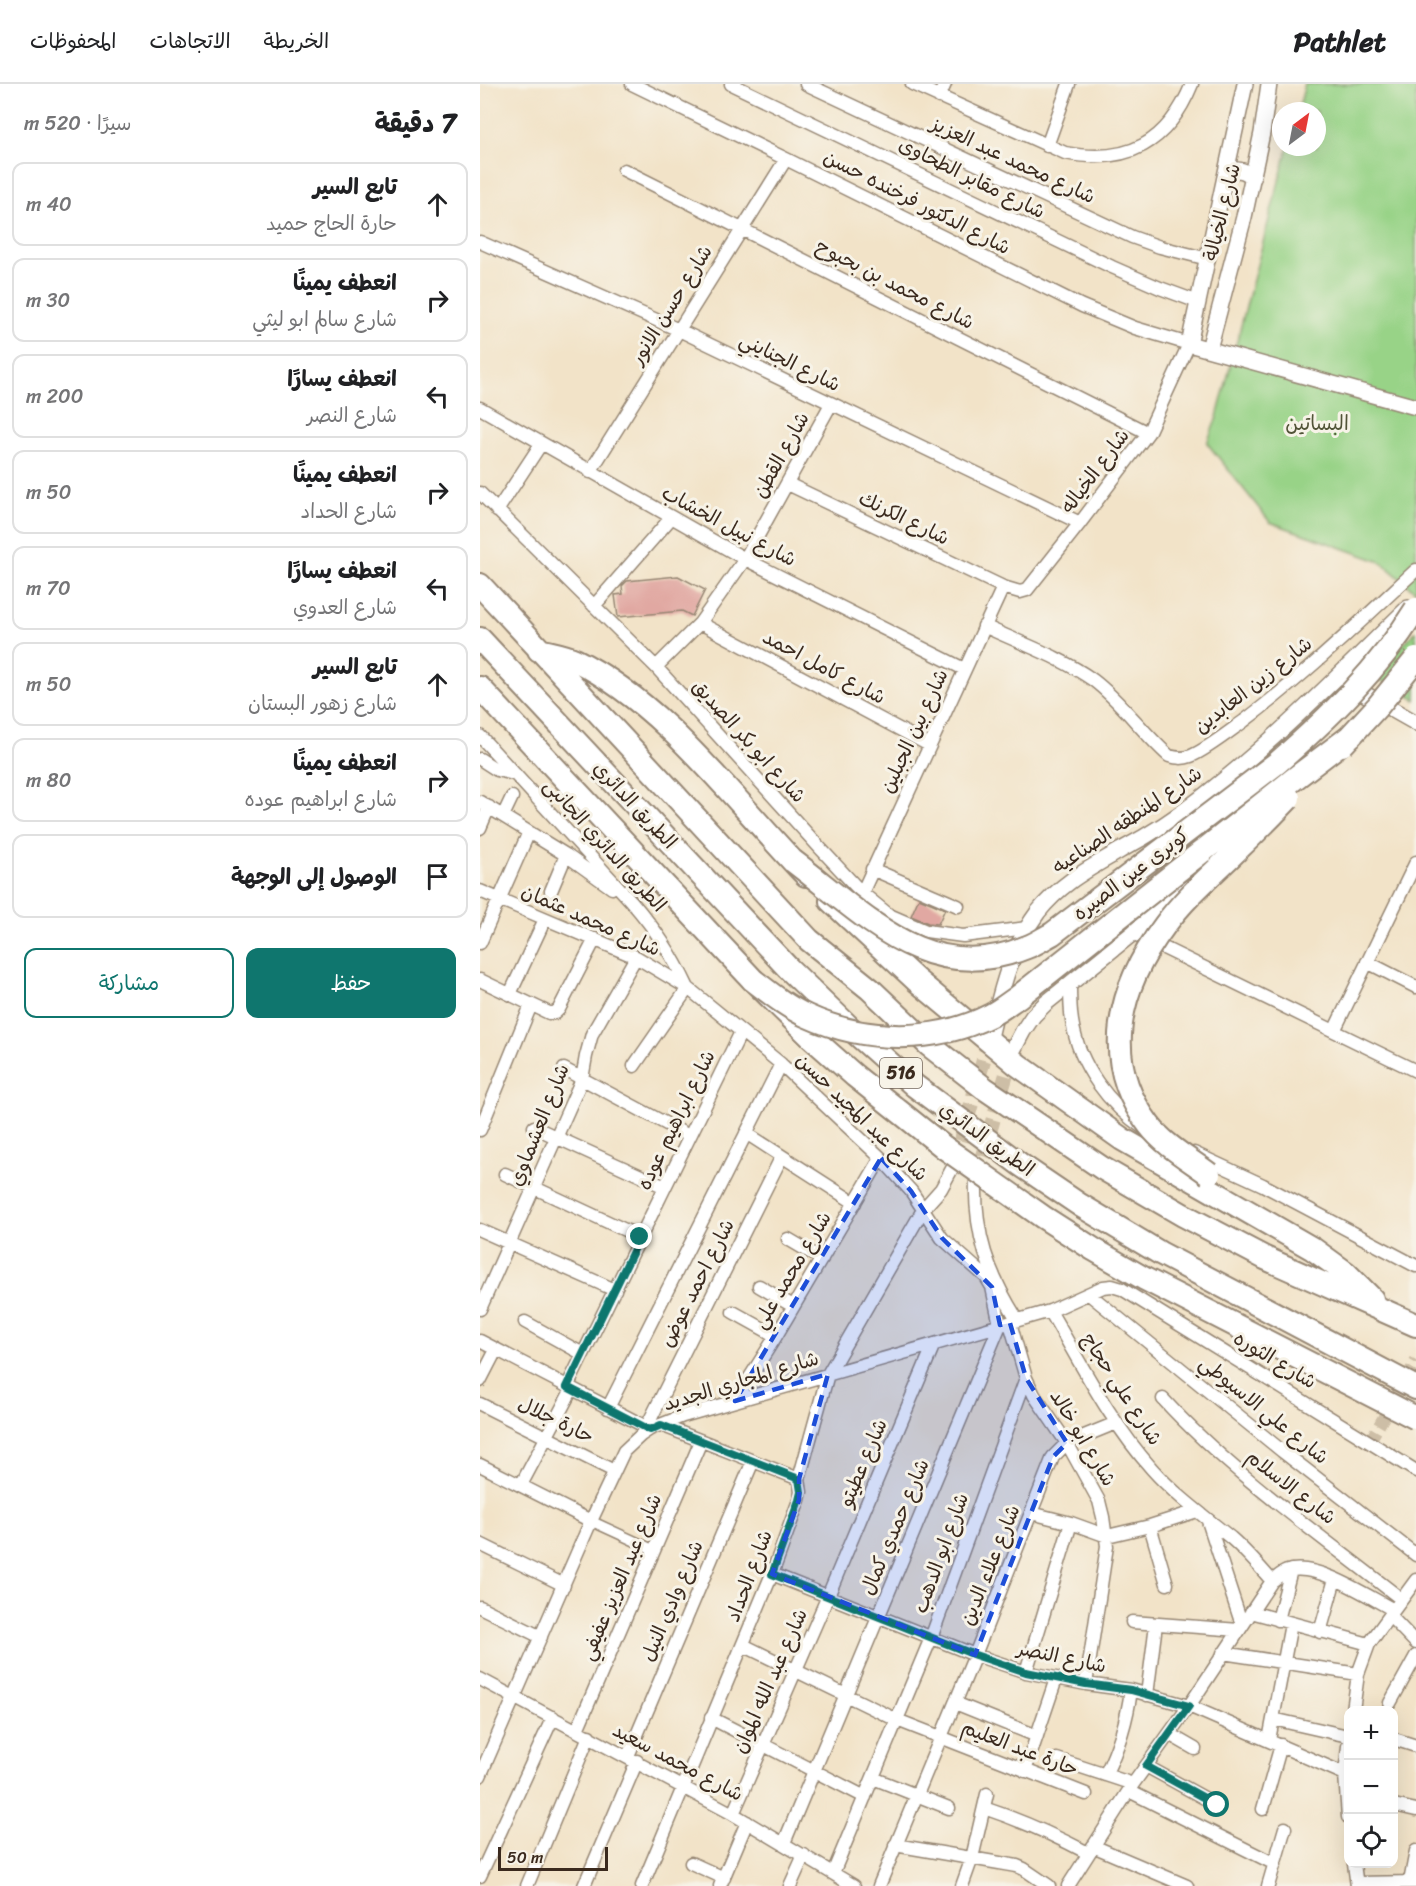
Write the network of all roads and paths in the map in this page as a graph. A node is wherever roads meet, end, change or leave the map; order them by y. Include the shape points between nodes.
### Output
1 (632, 84) edge
2 (731, 84) edge
3 (806, 84) edge
4 (912, 84) edge
5 (945, 84) edge
6 (1069, 84) edge
7 (1192, 84) edge
8 (1245, 84) edge
9 (1269, 84) edge
10 (939, 97) junction
11 (1235, 131) junction
12 (1262, 133) junction
13 (1047, 146) junction
14 (786, 159) junction
15 (624, 170) dead end
16 (1226, 174) junction
17 (1253, 178) junction
18 (742, 229) junction
19 (480, 242) edge
20 (1208, 259) junction
21 (1198, 302) junction
22 (679, 330) junction
23 (1190, 344) junction
24 (1209, 349) junction
25 (831, 404) junction
26 (1416, 406) edge
27 (481, 412) edge
28 (1148, 433) junction
29 (541, 444) junction
30 (590, 472) junction
31 (788, 484) junction
32 (480, 493) edge
33 (497, 511) junction
34 (671, 518) junction
35 (1080, 524) junction
36 (745, 559) junction
37 (1416, 570) edge
38 (480, 585) edge
39 (1002, 586) junction
40 (1416, 600) edge
41 (594, 606) junction
42 (1416, 609) edge
43 (700, 623) junction
44 (984, 626) junction
45 (480, 639) edge
46 (539, 650) junction
47 (1416, 659) edge
48 (656, 667) junction
49 (964, 669) junction
50 (1336, 678) junction
51 (480, 688) edge
52 (1387, 705) junction
53 (1416, 723) edge
54 (1352, 735) junction
55 (480, 736) edge
56 (929, 745) junction
57 (480, 759) edge
58 (514, 774) junction
59 (512, 797) dead end
60 (484, 805) edge
61 (502, 816) junction
62 (480, 828) edge
63 (529, 832) junction
64 (566, 855) junction
65 (792, 861) junction
66 (1416, 862) edge
67 (872, 869) junction
68 (480, 891) edge
69 (551, 891) dead end
70 (862, 893) junction
71 (499, 899) junction
72 (632, 901) junction
73 (958, 906) dead end
74 (545, 919) junction
75 (1027, 928) junction
76 (1133, 933) junction
77 (595, 939) junction
78 (480, 944) edge
79 (636, 957) junction
80 (1367, 962) junction
81 (480, 980) edge
82 (753, 980) junction
83 (1070, 984) junction
84 (1416, 987) edge
85 (688, 988) junction
86 (510, 994) junction
87 (531, 1005) junction
88 (1334, 1031) junction
89 (741, 1032) junction
90 (991, 1033) tunnel mouth
91 (1013, 1050) tunnel mouth
92 (781, 1064) junction
93 (634, 1066) dead end
94 (564, 1069) dead end
95 (1416, 1071) edge
96 (582, 1079) junction
97 (534, 1127) dead end
98 (480, 1130) edge
99 (746, 1133) junction
100 (689, 1136) junction
101 (557, 1137) junction
102 (782, 1156) junction
103 (881, 1158) junction
104 (954, 1167) tunnel mouth
105 (505, 1174) dead end
106 (975, 1178) tunnel mouth
107 (665, 1187) junction
108 (535, 1188) junction
109 (855, 1203) junction
110 (924, 1208) junction
111 (480, 1230) edge
112 (640, 1237) junction
113 (1295, 1238) junction
114 (788, 1239) dead end
115 (510, 1243) junction
116 (822, 1259) junction
117 (1416, 1266) edge
118 (759, 1286) dead end
119 (1112, 1286) joint
120 (615, 1290) junction
121 (1089, 1294) junction
122 (794, 1306) junction
123 (1379, 1307) junction
124 (480, 1308) edge
125 (1050, 1311) junction
126 (733, 1312) dead end
127 (525, 1322) dead end
128 (1009, 1322) junction
129 (1416, 1325) edge
130 (776, 1336) junction
131 (480, 1341) edge
132 (934, 1344) junction
133 (496, 1350) junction
134 (583, 1354) junction
135 (828, 1374) junction
136 (1026, 1378) junction
137 (480, 1381) edge
138 (569, 1388) junction
139 (1416, 1388) edge
140 (1164, 1399) dead end
141 (735, 1401) junction
142 (480, 1404) edge
143 (608, 1408) junction
144 (1416, 1418) edge
145 (1116, 1423) junction
146 (652, 1428) junction
147 (546, 1437) junction
148 (701, 1441) junction
149 (1067, 1443) junction
150 (753, 1461) junction
151 (480, 1465) edge
152 (614, 1471) junction
153 (1416, 1471) edge
154 (799, 1479) junction
155 (521, 1485) junction
156 (1197, 1511) junction
157 (1031, 1513) junction
158 (591, 1521) junction
159 (1208, 1521) junction
160 (1071, 1523) junction
161 (1150, 1526) junction
162 (1107, 1536) junction
163 (480, 1544) edge
164 (654, 1550) junction
165 (1416, 1555) edge
166 (1291, 1570) junction
167 (772, 1574) junction
168 (1335, 1579) junction
169 (1416, 1580) edge
170 (1272, 1581) junction
171 (1167, 1584) dead end
172 (564, 1585) junction
173 (828, 1596) junction
174 (480, 1607) edge
175 (1395, 1608) junction
176 (1251, 1612) junction
177 (878, 1617) junction
178 (1132, 1622) dead end
179 (1284, 1622) junction
180 (1156, 1624) junction
181 (1241, 1628) junction
182 (1320, 1632) junction
183 (541, 1637) junction
184 (931, 1638) junction
185 (1416, 1643) edge
186 (1369, 1644) junction
187 (742, 1645) junction
188 (1223, 1653) junction
189 (975, 1655) junction
190 (1416, 1656) edge
191 (1283, 1662) junction
192 (795, 1671) junction
193 (1026, 1672) junction
194 (1358, 1674) junction
195 (480, 1679) edge
196 (1056, 1679) junction
197 (1086, 1684) junction
198 (1131, 1690) junction
199 (1147, 1695) junction
200 (846, 1696) junction
201 (514, 1697) junction
202 (955, 1703) junction
203 (1390, 1703) dead end
204 (1189, 1706) junction
205 (1354, 1706) edge
206 (553, 1717) junction
207 (711, 1718) junction
208 (897, 1719) junction
209 (1273, 1719) junction
210 (577, 1730) junction
211 (1169, 1734) junction
212 (1344, 1735) edge
213 (590, 1736) junction
214 (1036, 1736) junction
215 (941, 1738) junction
216 (1398, 1740) edge
217 (1275, 1743) junction
218 (763, 1745) junction
219 (1416, 1746) edge
220 (1195, 1749) dead end
221 (632, 1759) junction
222 (1057, 1759) dead end
223 (1146, 1766) junction
224 (814, 1771) junction
225 (1025, 1771) junction
226 (1344, 1774) edge
227 (1105, 1775) junction
228 (480, 1776) edge
229 (873, 1778) junction
230 (684, 1787) junction
231 (1131, 1787) junction
232 (987, 1794) dead end
233 (1086, 1794) dead end
234 (916, 1795) junction
235 (865, 1797) junction
236 (1217, 1805) dead end
237 (1398, 1806) edge
238 (949, 1808) dead end
239 (984, 1808) junction
240 (1263, 1809) dead end
241 (1416, 1810) edge
242 (733, 1814) junction
243 (747, 1822) junction
244 (1285, 1828) dead end
245 (784, 1843) junction
246 (895, 1845) junction
247 (1090, 1849) junction
248 (1416, 1851) edge
249 (804, 1855) junction
250 (972, 1858) junction
251 (691, 1863) dead end
252 (1275, 1864) junction
253 (1355, 1868) edge
254 (833, 1873) junction
255 (480, 1876) edge
256 (722, 1882) edge
257 (1413, 1882) edge
258 (1357, 1884) edge
259 (1395, 1884) edge
260 (527, 1886) edge
261 (584, 1886) edge
262 (642, 1886) edge
263 (790, 1886) edge
264 (854, 1886) edge
265 (879, 1886) edge
266 (962, 1886) edge
267 (1049, 1886) edge
268 (1068, 1886) edge
269 (1187, 1886) edge
270 (1268, 1886) edge

1 - 14 street, شارع الدكتور فرخنده حسن
2 - 21 street, شارع مقابر الطحاوى via 1112,267
3 - 20 street, شارع محمد عبد العزيز via 1132,237
4 - 10 street
5 - 10 street
6 - 13 street
7 - 13 street via 1173,120 1134,149 1105,157 1065,153
8 - 11 street, شارع الخيالة
9 - 12 street, شارع الخيالة
10 - 13 street
11 - 12 street via 1248,141
11 - 16 street, شارع الخيالة
12 - 17 street, شارع الخيالة
14 - 18 street, شارع حسن الانور
14 - 23 street, شارع الدكتور فرخنده حسن via 1082,306
15 - 18 street, شارع محمد بن بحبوح
16 - 17 street via 1244,171
16 - 20 street, شارع الخيالة
17 - 24 street, شارع الخيالة
18 - 22 street, شارع حسن الانور
18 - 28 street, شارع محمد بن بحبوح
19 - 22 street, شارع الجنايني
20 - 21 street, شارع الخيالة
21 - 23 street, شارع الخيالة
22 - 25 street, شارع الجنايني
22 - 30 street, شارع حسن الانور
23 - 24 street
23 - 28 street, شارع الخياله
24 - 26 street
25 - 31 street, شارع القطن
25 - 35 street, شارع الجنايني
27 - 29 street, شارع نبيل الخشاب
28 - 35 street, شارع الخياله
29 - 30 street, شارع نبيل الخشاب
29 - 33 street
30 - 34 street, شارع نبيل الخشاب
31 - 36 street, شارع القطن
31 - 39 street, شارع الكرنك
32 - 33 street, شارع ابو بكر الصديق
33 - 41 street, شارع ابو بكر الصديق
34 - 36 street, شارع نبيل الخشاب
34 - 41 street
35 - 39 street, شارع الخياله via 1027,590 1013,591
36 - 43 street, شارع القطن
36 - 49 street, شارع نبيل الخشاب
37 - 44 street, شارع زين العابدين via 1271,701 1192,756 1181,759 1159,748 1094,681
38 - 46 highway, الطريق الدائري / 516
39 - 44 street, شارع بين الجبلين
40 - 50 street, شارع المنطقه الصناعيه
41 - 48 street, شارع ابو بكر الصديق
42 - 65 highway, كوبرى عين الصيره, bridge via 1358,688 1306,738 1061,927 1028,947 975,959 921,951 874,924
43 - 48 street, شارع القطن
43 - 56 street, شارع كامل احمد
44 - 49 street, شارع بين الجبلين
45 - 139 highway, الطريق الدائري / 516 via 788,968 915,1086 1080,1205 1160,1253
46 - 65 highway via 573,659 649,711
46 - 123 highway, الطريق الدائري / 516 via 809,940 870,989 929,1045 1011,1107 1102,1168 1265,1258
47 - 54 highway, bridge
48 - 70 street, شارع ابو بكر الصديق
49 - 56 street, شارع بين الجبلين
50 - 52 street
50 - 75 street, شارع المنطقه الصناعيه via 1201,799 1066,884
51 - 82 highway
52 - 53 street
52 - 76 street
54 - 82 highway, bridge via 1018,997 991,1015 962,1027 931,1034 867,1034 806,1015
54 - 113 highway, bridge via 1197,888 1165,925 1139,966 1122,1012 1118,1042 1122,1073 1133,1101 1150,1127
55 - 58 street, الطريق الدائري الجانبى
56 - 67 street, شارع بين الجبلين
57 - 58 street via 497,770
58 - 72 street, الطريق الدائري الجانبى
59 - 61 street
60 - 61 street
60 - 62 street
61 - 63 street
63 - 64 street
63 - 71 street
64 - 69 street
64 - 72 street
65 - 113 highway via 885,953 1018,1065 1122,1139
66 - 80 street
67 - 70 street, شارع بين الجبلين
67 - 73 street
68 - 71 street, شارع محمد عثمان
70 - 75 street, شارع ابو بكر الصديق via 889,915 926,931 963,936
71 - 74 street, شارع محمد عثمان
71 - 78 street
72 - 85 street, الطريق الدائري الجانبى via 655,929
74 - 77 street, شارع محمد عثمان
74 - 86 street
75 - 90 street, شارع المنطقه الصناعيه via 1008,968
76 - 83 street
76 - 88 street
77 - 79 street, شارع محمد عثمان
77 - 87 street via 559,1009 549,1013
79 - 85 street, شارع محمد عثمان
79 - 96 street, شارع العشماوي via 592,1034
80 - 84 street
80 - 88 street
81 - 86 street
82 - 144 highway, bridge via 812,1038 899,1113 1043,1217 1145,1279
83 - 91 street via 1033,1016
83 - 117 street via 1072,1022 1083,1059 1103,1092 1130,1119 1162,1140 1247,1177
85 - 89 street, شارع محمد عثمان
85 - 93 street
86 - 87 street
87 - 98 street
88 - 95 street
89 - 92 street, شارع عبد المجيد حسن
89 - 100 street, شارع ابراهيم عوده
92 - 99 street
92 - 103 street, شارع عبد المجيد حسن
94 - 96 street
96 - 100 street
96 - 101 street, شارع العشماوي
97 - 101 street
99 - 102 street
99 - 143 street
100 - 107 street, شارع ابراهيم عوده
101 - 107 street
101 - 108 street, شارع العشماوي
102 - 109 street
102 - 146 street, شارع احمد عوض
103 - 109 street, شارع محمد علي
103 - 110 street, شارع عبد المجيد حسن
104 - 110 street, شارع الحداد via 941,1190
105 - 108 street
106 - 128 street via 978,1229
107 - 112 street, شارع ابراهيم عوده
108 - 112 street
108 - 115 street, شارع العشماوي
109 - 116 street, شارع محمد علي
110 - 128 street, شارع عبد المجيد حسن via 942,1238 986,1276
110 - 135 street, شارع الحداد
111 - 115 street
112 - 120 street, شارع ابراهيم عوده
113 - 123 highway via 1362,1287
114 - 116 street
115 - 120 street
115 - 124 street, شارع العشماوي
116 - 122 street, شارع محمد علي
118 - 122 street
119 - 121 street, شارع المجاري الجديد
119 - 153 street, شارع الثوره
120 - 134 street, شارع ابراهيم عوده
121 - 125 street, شارع المجاري الجديد
121 - 165 street, شارع علي الاسيوطي
122 - 130 street, شارع محمد علي
123 - 129 highway, الطريق الدائري / 516
125 - 128 street, شارع المجاري الجديد
125 - 145 street, شارع علي حجاج
126 - 130 street
127 - 134 street
128 - 132 street, شارع المجاري الجديد
128 - 136 street, شارع ابو خالد
128 - 177 street, شارع حمدي كمال
130 - 141 street, شارع محمد علي
131 - 133 street
132 - 135 street, شارع المجاري الجديد
132 - 173 street, شارع عطيتو
133 - 137 street
133 - 138 street
134 - 138 street, شارع ابراهيم عوده
135 - 141 street, شارع المجاري الجديد
135 - 154 street, شارع الحداد
136 - 149 street, شارع ابو خالد
136 - 184 street, شارع ابو الدهب
138 - 143 street
138 - 147 street, شارع ابراهيم عوده
140 - 175 street, شارع الاسلام via 1200,1438
141 - 146 street, شارع المجاري الجديد
142 - 147 street, حارة جلال
143 - 146 street
145 - 149 street
145 - 156 street, شارع علي حجاج via 1153,1470
146 - 148 street
146 - 152 street, شارع المجاري الجديد via 624,1451
147 - 152 street, حارة جلال
147 - 155 street, شارع ابراهيم عوده
148 - 150 street
148 - 164 street, شارع عبد العزيز عفيفي
149 - 157 street, شارع علاء الدين via 1053,1457
149 - 162 street, شارع ابو خالد via 1099,1501
150 - 154 street
150 - 221 street, شارع وادي النيل
151 - 155 street
152 - 158 street, شارع المجاري الجديد
154 - 167 street, شارع الحداد via 799,1500
155 - 158 street
156 - 159 street, شارع علي حجاج
156 - 161 street
157 - 160 street
157 - 189 street, شارع علاء الدين
158 - 164 street
158 - 172 street, شارع المجاري الجديد
159 - 170 street, شارع علي حجاج via 1232,1539
159 - 181 street
160 - 162 street
160 - 193 street
161 - 162 street
161 - 171 street
162 - 197 street, شارع ابو خالد
163 - 172 street
164 - 210 street, شارع عبد العزيز عفيفي
166 - 168 street via 1321,1572
166 - 170 street
166 - 179 street
167 - 173 street, شارع النصر
167 - 187 street, شارع الحداد
168 - 175 street
168 - 182 street
169 - 175 street
170 - 176 street
172 - 183 street, شارع المجاري الجديد
173 - 177 street, شارع النصر
173 - 192 street, شارع عبد الله الموان
174 - 183 street
175 - 185 street
175 - 186 street
176 - 179 street
176 - 181 street
177 - 184 street, شارع النصر
177 - 200 street, شارع حمدي كمال
178 - 180 street
179 - 182 street
179 - 191 street
180 - 181 street
180 - 199 street
181 - 188 street
182 - 186 street
183 - 201 street, شارع المجاري الجديد
184 - 189 street, شارع النصر
184 - 208 street, شارع ابو الدهب
186 - 194 street
187 - 192 street, حارة عبد العليم
187 - 207 street, شارع الحداد
188 - 191 street
188 - 204 street
189 - 193 street, شارع النصر
189 - 202 street, شارع علاء الدين
190 - 203 street
191 - 194 street
191 - 209 street
192 - 200 street, حارة عبد العليم
192 - 218 street, شارع عبد الله الموان
193 - 196 street, شارع النصر
194 - 205 street
195 - 201 street, شارع محمد سعيد
196 - 197 street, شارع النصر
196 - 214 street
197 - 198 street, شارع النصر
198 - 199 street, شارع النصر
198 - 227 street via 1123,1733
199 - 204 street, شارع النصر
200 - 208 street, حارة عبد العليم
200 - 224 street, شارع حمدي كمال
201 - 206 street, شارع محمد سعيد
201 - 228 street, شارع المجاري الجديد
202 - 214 street
202 - 215 street, شارع علاء الدين
204 - 211 street
204 - 217 street, شارع النصر
206 - 210 street, شارع محمد سعيد
206 - 255 street
207 - 218 street
207 - 230 street, شارع الحداد
208 - 215 street, حارة عبد العليم
208 - 229 street, شارع ابو الدهب
209 - 212 street
209 - 217 street
210 - 213 street, شارع محمد سعيد
211 - 220 street
211 - 223 street
213 - 221 street, شارع محمد سعيد
213 - 260 street
214 - 225 street
215 - 225 street, حارة عبد العليم
215 - 234 street, شارع علاء الدين
216 - 219 street
217 - 226 street, شارع النصر
217 - 240 street
218 - 224 street
218 - 242 street, شارع عبد الله الموان
221 - 230 street, شارع محمد سعيد
221 - 261 street, شارع وادي النيل
222 - 227 street
223 - 231 street
223 - 236 street
224 - 235 street
224 - 245 street, شارع حمدي كمال
225 - 233 street, حارة عبد العليم
227 - 231 street
229 - 234 street
229 - 235 street, شارع ابو الدهب
230 - 242 street, شارع محمد سعيد
230 - 262 street, شارع الحداد
231 - 247 street
231 - 252 street
232 - 239 street
234 - 238 street
234 - 246 street, شارع علاء الدين
235 - 254 street, شارع ابو الدهب
237 - 241 street
239 - 247 street
239 - 250 street
242 - 243 street, شارع محمد سعيد
243 - 245 street, شارع محمد سعيد
243 - 256 street
244 - 252 street
245 - 249 street, شارع محمد سعيد
246 - 250 street
246 - 265 street, شارع علاء الدين
247 - 268 street
247 - 269 street
248 - 257 street
249 - 254 street, شارع محمد سعيد
249 - 263 street
250 - 266 street
250 - 267 street via 1017,1866
251 - 256 street
252 - 270 street
253 - 258 street
254 - 264 street, شارع محمد سعيد
257 - 259 street
258 - 259 street

